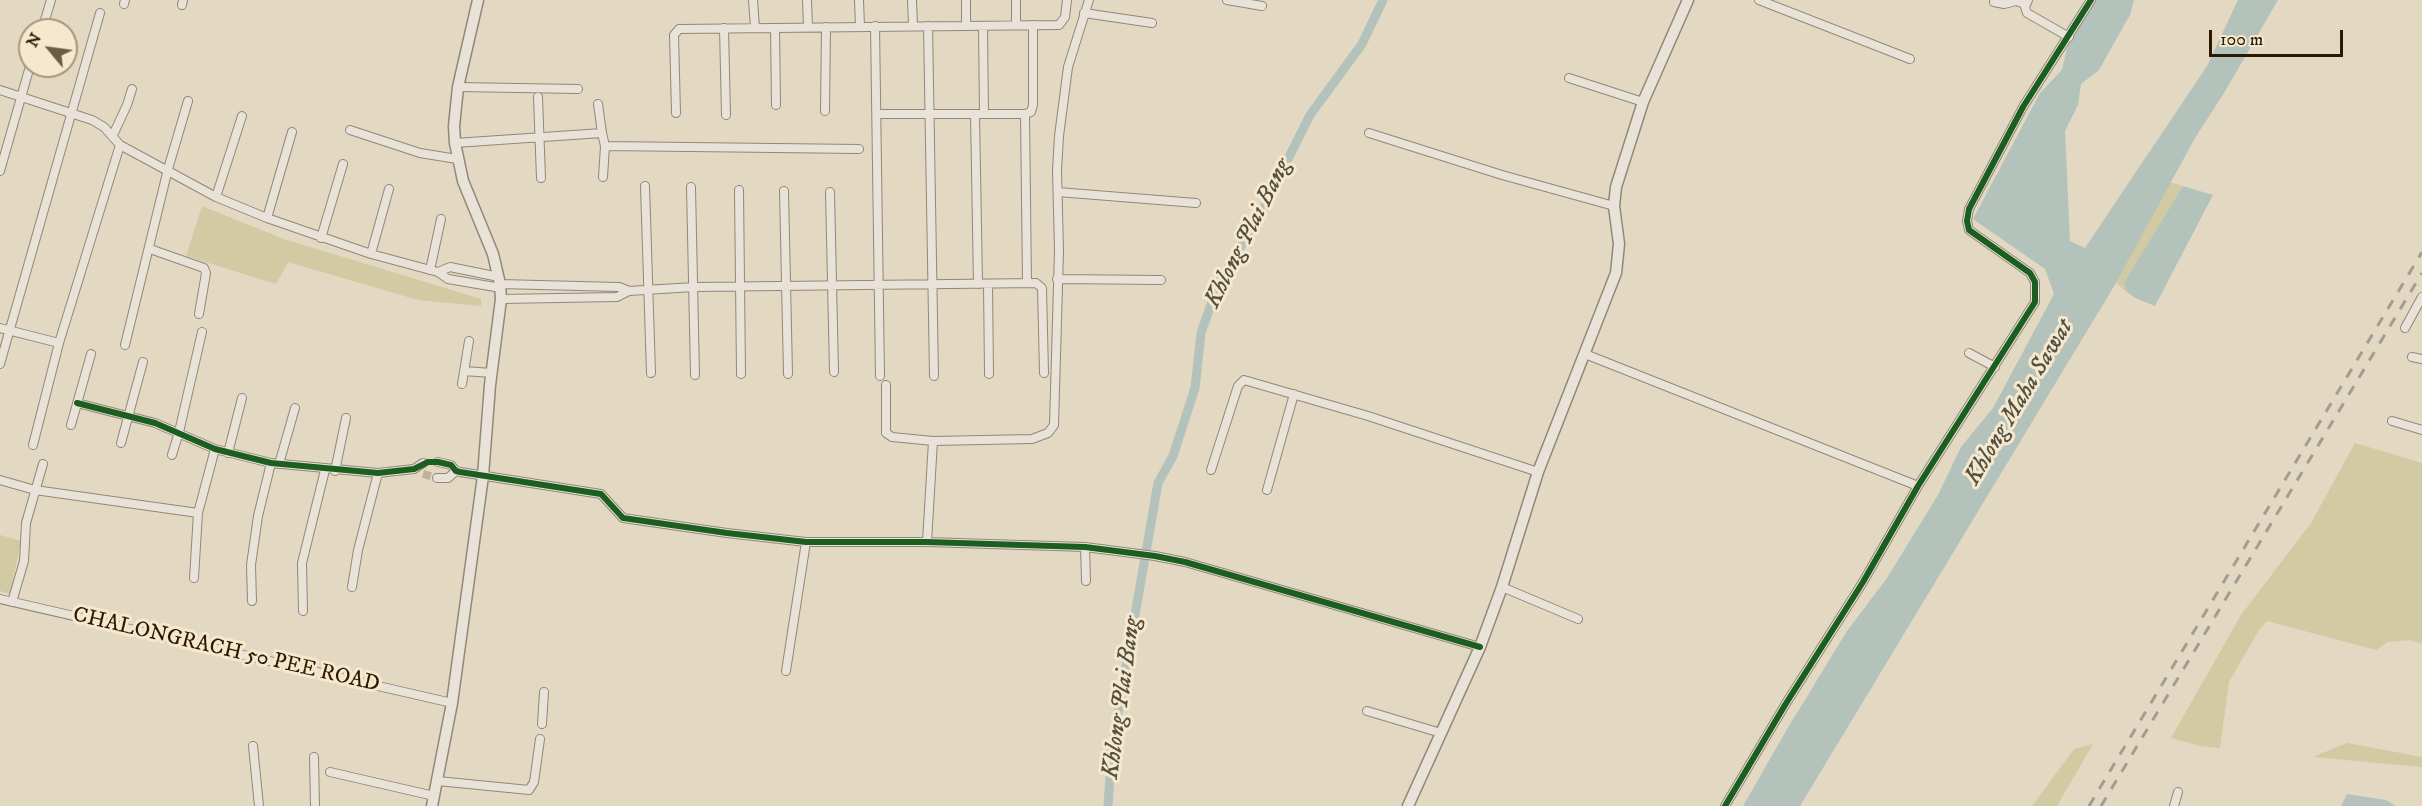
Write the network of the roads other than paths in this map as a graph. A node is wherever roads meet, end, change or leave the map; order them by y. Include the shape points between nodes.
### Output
1 (51, 0) edge
2 (478, 0) edge
3 (753, 0) edge
4 (807, 0) edge
5 (859, 0) edge
6 (912, 0) edge
7 (966, 0) edge
8 (1016, 0) edge
9 (1067, 0) edge
10 (1089, 0) edge
11 (1227, 0) edge
12 (1688, 0) edge
13 (1759, 0) edge
14 (2091, 0) edge
15 (1994, 2) dead end
16 (2027, 2) edge
17 (1262, 6) dead end
18 (100, 13) dead end
19 (1084, 13) junction
20 (46, 18) edge
21 (1152, 23) dead end
22 (1016, 25) junction
23 (1033, 25) junction
24 (875, 26) junction
25 (913, 26) junction
26 (928, 26) junction
27 (966, 26) junction
28 (983, 26) junction
29 (808, 27) junction
30 (826, 27) junction
31 (860, 27) junction
32 (724, 28) junction
33 (754, 28) junction
34 (775, 28) junction
35 (2069, 37) junction
36 (1910, 58) dead end
37 (27, 78) edge
38 (1569, 78) dead end
39 (458, 87) junction
40 (132, 89) dead end
41 (578, 89) dead end
42 (0, 90) edge
43 (538, 97) dead end
44 (21, 98) junction
45 (188, 101) dead end
46 (1643, 102) junction
47 (598, 104) dead end
48 (776, 105) dead end
49 (825, 111) dead end
50 (72, 113) junction
51 (676, 113) dead end
52 (877, 114) junction
53 (928, 114) junction
54 (979, 114) junction
55 (1025, 114) junction
56 (242, 116) dead end
57 (726, 116) dead end
58 (351, 130) dead end
59 (292, 132) dead end
60 (602, 133) junction
61 (1369, 133) dead end
62 (113, 135) junction
63 (538, 137) junction
64 (455, 143) junction
65 (120, 145) junction
66 (606, 146) junction
67 (859, 149) dead end
68 (457, 159) junction
69 (343, 164) dead end
70 (168, 170) junction
71 (0, 171) edge
72 (603, 177) dead end
73 (541, 178) dead end
74 (645, 186) dead end
75 (691, 187) dead end
76 (389, 189) dead end
77 (739, 190) dead end
78 (784, 190) dead end
79 (830, 192) dead end
80 (1058, 192) junction
81 (216, 197) junction
82 (1196, 203) dead end
83 (1614, 206) junction
84 (267, 218) junction
85 (441, 219) dead end
86 (321, 237) junction
87 (150, 249) junction
88 (371, 254) junction
89 (434, 271) junction
90 (1057, 279) junction
91 (1161, 280) dead end
92 (1027, 283) junction
93 (933, 284) junction
94 (978, 284) junction
95 (987, 284) junction
96 (833, 285) junction
97 (879, 285) junction
98 (579, 286) junction
99 (741, 286) junction
100 (787, 286) junction
101 (500, 287) junction
102 (694, 287) junction
103 (650, 289) junction
104 (629, 291) junction
105 (578, 297) junction
106 (2422, 297) edge
107 (199, 314) dead end
108 (2404, 328) dead end
109 (4, 329) edge
110 (202, 332) dead end
111 (469, 341) dead end
112 (59, 344) junction
113 (125, 345) dead end
114 (1969, 353) dead end
115 (91, 354) dead end
116 (1585, 354) junction
117 (2412, 357) dead end
118 (2422, 359) edge
119 (143, 362) dead end
120 (0, 364) edge
121 (1995, 367) junction
122 (464, 371) junction
123 (834, 372) dead end
124 (483, 373) junction
125 (1044, 373) dead end
126 (651, 374) dead end
127 (741, 374) dead end
128 (788, 374) dead end
129 (990, 374) dead end
130 (695, 375) dead end
131 (880, 376) dead end
132 (934, 376) dead end
133 (462, 384) dead end
134 (886, 385) dead end
135 (1294, 394) junction
136 (242, 398) dead end
137 (77, 403) junction
138 (295, 408) dead end
139 (129, 417) junction
140 (346, 418) dead end
141 (2392, 421) dead end
142 (70, 425) dead end
143 (2422, 430) edge
144 (179, 432) junction
145 (933, 441) junction
146 (122, 442) dead end
147 (33, 445) dead end
148 (215, 449) junction
149 (228, 453) junction
150 (172, 455) dead end
151 (438, 462) dead end
152 (43, 464) dead end
153 (275, 464) junction
154 (423, 464) dead end
155 (414, 469) junction
156 (325, 470) junction
157 (1211, 470) dead end
158 (335, 471) junction
159 (458, 471) junction
160 (1538, 472) junction
161 (378, 473) junction
162 (423, 474) tunnel mouth
163 (479, 475) junction
164 (437, 478) tunnel mouth
165 (0, 480) edge
166 (1918, 486) junction
167 (35, 490) junction
168 (1267, 490) dead end
169 (198, 513) junction
170 (806, 542) junction
171 (927, 542) junction
172 (1085, 547) junction
173 (194, 578) dead end
174 (1086, 581) dead end
175 (352, 587) dead end
176 (1502, 587) junction
177 (0, 599) edge
178 (252, 601) dead end
179 (12, 602) junction
180 (303, 611) dead end
181 (1578, 619) dead end
182 (1480, 647) junction
183 (786, 671) dead end
184 (544, 692) dead end
185 (452, 703) junction
186 (1366, 711) dead end
187 (542, 724) dead end
188 (1442, 733) junction
189 (540, 739) dead end
190 (253, 746) dead end
191 (314, 757) dead end
192 (330, 772) dead end
193 (438, 781) junction
194 (2178, 792) dead end
195 (433, 801) edge
196 (1411, 805) edge
197 (259, 806) edge
198 (315, 806) edge
199 (1725, 806) edge
200 (2174, 806) edge

1 - 20 street
2 - 39 street
3 - 33 street
4 - 29 street
5 - 31 street
6 - 25 street
7 - 27 street
8 - 22 street
9 - 23 street via 1065,17 1059,25
10 - 19 street
11 - 17 street
12 - 46 street
13 - 36 street
14 - 35 street
15 - 16 street
16 - 35 street via 2027,13
18 - 50 street
19 - 21 street
19 - 80 street via 1063,99
22 - 23 street
22 - 28 street
23 - 55 street via 1033,105
24 - 25 street
24 - 31 street
24 - 52 street
25 - 26 street
26 - 27 street
26 - 53 street
27 - 28 street
28 - 54 street
29 - 30 street
29 - 34 street
30 - 31 street
30 - 49 street
32 - 33 street
32 - 51 street via 676,31
32 - 57 street
33 - 34 street
34 - 48 street
35 - 121 street via 2023,107 1969,209 1969,230 2020,264 2035,282 2035,302
37 - 44 street
38 - 46 street
39 - 41 street
39 - 64 street
40 - 62 street
42 - 44 street
43 - 63 street
44 - 50 street
44 - 71 street
45 - 70 street
46 - 83 street via 1616,187
47 - 60 street
50 - 62 street
50 - 109 street
52 - 53 street
52 - 97 street
53 - 54 street
53 - 93 street
54 - 55 street
54 - 94 street
55 - 92 street
56 - 81 street
58 - 68 street via 420,153
59 - 84 street
60 - 63 street
60 - 66 street
61 - 83 street
62 - 65 street
63 - 64 street
63 - 73 street
64 - 68 street
65 - 70 street
65 - 112 street
66 - 67 street
66 - 72 street
68 - 101 street via 493,254
69 - 86 street
70 - 81 street
70 - 87 street
74 - 103 street
75 - 102 street
76 - 88 street
77 - 99 street
78 - 100 street
79 - 96 street
80 - 82 street
80 - 90 street
81 - 84 street
83 - 116 street via 1619,258
84 - 86 street
85 - 89 street
86 - 88 street
87 - 107 street via 204,268
87 - 113 street
88 - 89 street
89 - 101 street via 448,279
89 - 101 street via 450,267
90 - 91 street
90 - 145 street via 1052,429 1032,440
92 - 95 street
92 - 125 street via 1042,288
93 - 94 street
93 - 97 street
93 - 132 street
94 - 95 street
95 - 129 street
96 - 97 street
96 - 100 street
96 - 123 street
97 - 131 street
98 - 101 street
98 - 104 street
98 - 105 street
99 - 100 street
99 - 102 street
99 - 127 street
100 - 128 street
101 - 105 street
101 - 124 street
102 - 103 street
102 - 130 street
103 - 104 street
103 - 126 street
104 - 105 street via 617,297
106 - 108 street
109 - 112 street
109 - 120 street
110 - 144 street
111 - 122 street
112 - 147 street
114 - 121 street
115 - 137 street
116 - 160 street
116 - 166 street
117 - 118 street
119 - 139 street
121 - 166 street
122 - 124 street
122 - 133 street
124 - 163 street
134 - 145 street via 886,433
135 - 157 street via 1250,380 1240,381
135 - 160 street
135 - 168 street
136 - 149 street
137 - 139 street
137 - 142 street
138 - 153 street
139 - 144 street
139 - 146 street
140 - 158 street
141 - 143 street
144 - 148 street
144 - 150 street
145 - 171 street
148 - 149 street
148 - 169 street
149 - 153 street
151 - 159 street
152 - 167 street
153 - 156 street
153 - 178 street via 258,516 251,565
154 - 155 street
155 - 161 street
155 - 162 street
156 - 158 street
156 - 180 street via 302,563
158 - 161 street
159 - 163 street
159 - 164 street via 448,478
160 - 176 street
161 - 175 street
163 - 170 street via 601,494 623,518
163 - 185 street
165 - 167 street
166 - 199 street
167 - 169 street
167 - 179 street via 26,523 24,561
169 - 173 street
170 - 171 street
170 - 183 street
171 - 172 street
172 - 174 street
172 - 182 street via 1185,562
176 - 181 street
176 - 182 street
177 - 179 street, CHALONGRACH 50 PEE ROAD
179 - 185 street, CHALONGRACH 50 PEE ROAD
182 - 188 street
184 - 187 street
185 - 193 street
186 - 188 street
188 - 196 street
189 - 193 street via 534,782 529,790
190 - 197 street
191 - 198 street
192 - 195 street
193 - 195 street
194 - 200 street

